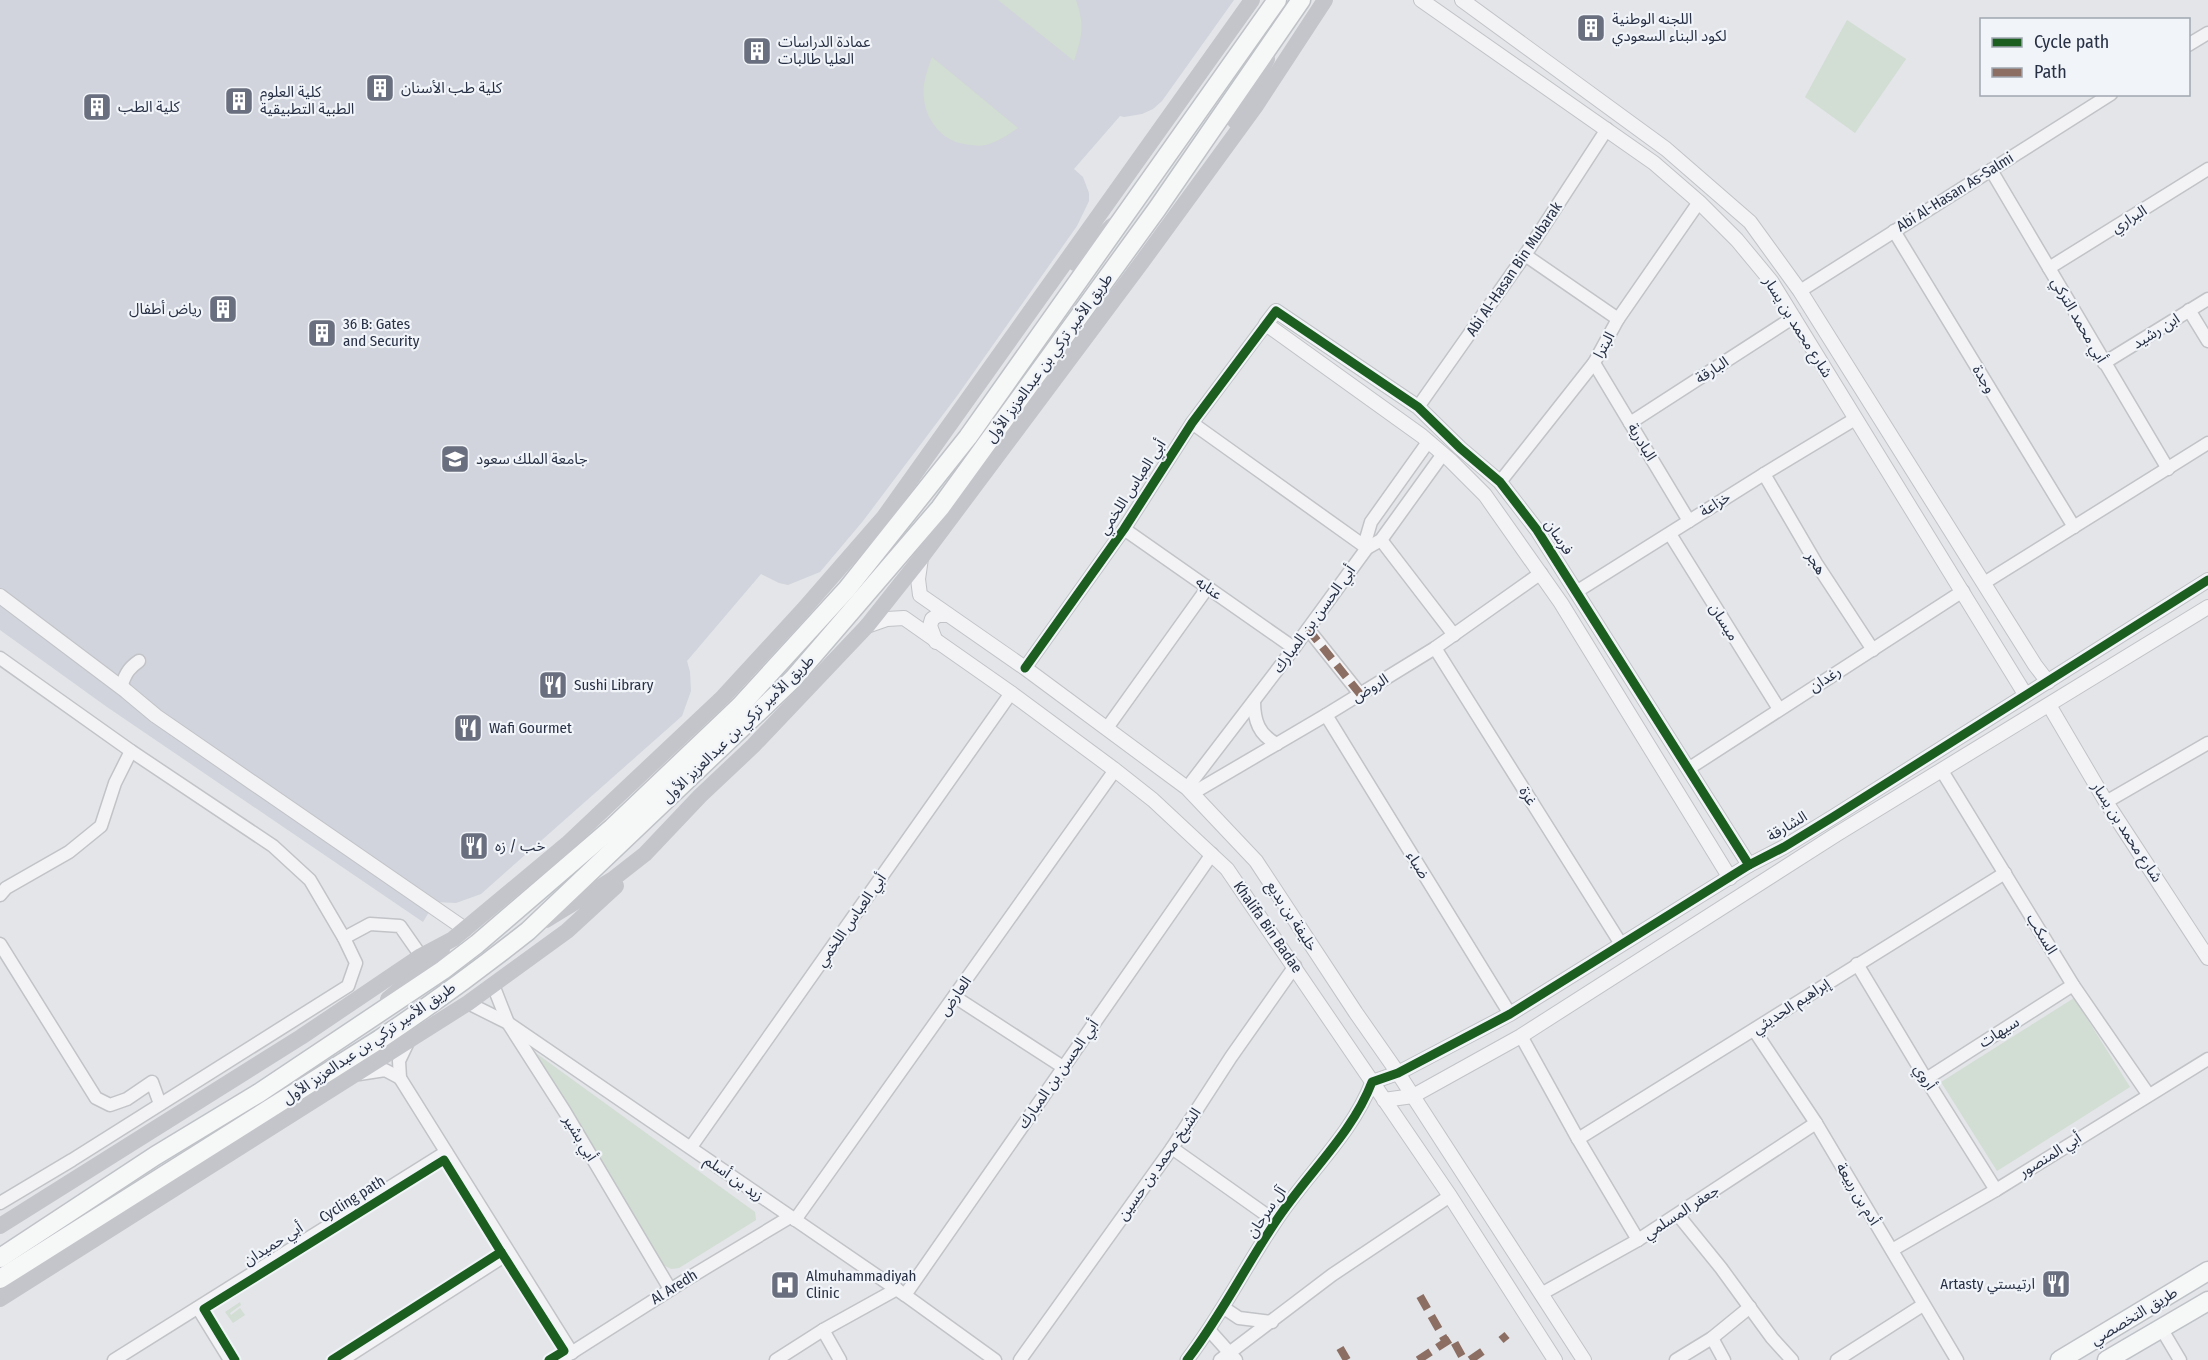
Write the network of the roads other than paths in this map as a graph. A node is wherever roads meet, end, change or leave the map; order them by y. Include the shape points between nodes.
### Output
1 (1252, 0) edge
2 (1277, 0) edge
3 (1301, 0) edge
4 (1325, 0) edge
5 (1421, 0) edge
6 (1462, 0) edge
7 (1279, 33) junction
8 (2208, 33) edge
9 (2190, 44) edge
10 (2108, 96) edge
11 (1607, 129) junction
12 (1224, 150) junction
13 (2208, 169) edge
14 (1991, 170) junction
15 (1699, 202) junction
16 (1132, 207) junction
17 (1894, 231) junction
18 (1525, 255) junction
19 (2049, 268) junction
20 (1055, 277) junction
21 (1800, 291) junction
22 (2208, 299) edge
23 (2189, 310) junction
24 (1794, 317) junction
25 (1618, 319) junction
26 (1266, 324) junction
27 (2208, 341) edge
28 (1594, 363) junction
29 (2104, 363) junction
30 (1418, 407) junction
31 (1855, 419) junction
32 (1192, 423) junction
33 (1630, 423) junction
34 (1449, 437) junction
35 (2208, 443) edge
36 (1436, 448) junction
37 (2168, 469) junction
38 (1764, 474) junction
39 (1500, 482) junction
40 (1689, 521) junction
41 (2074, 527) junction
42 (1124, 529) junction
43 (1670, 534) junction
44 (1381, 540) junction
45 (1367, 548) junction
46 (921, 558) junction
47 (1541, 573) junction
48 (2208, 580) edge
49 (1984, 583) junction
50 (1208, 587) junction
51 (1963, 591) junction
52 (1576, 592) junction
53 (0, 596) edge
54 (0, 607) edge
55 (2208, 607) edge
56 (948, 615) junction
57 (867, 626) junction
58 (1308, 629) junction
59 (2124, 633) junction
60 (1454, 635) junction
61 (936, 642) junction
62 (1294, 648) junction
63 (1435, 648) junction
64 (1873, 650) junction
65 (2135, 652) junction
66 (0, 657) edge
67 (139, 661) dead end
68 (2035, 665) junction
69 (1025, 668) junction
70 (2013, 674) junction
71 (2048, 682) junction
72 (126, 691) junction
73 (1011, 693) junction
74 (1360, 694) junction
75 (2025, 694) junction
76 (1254, 701) junction
77 (2049, 705) junction
78 (1779, 709) junction
79 (1326, 715) junction
80 (1107, 728) junction
81 (2208, 743) edge
82 (1277, 744) junction
83 (131, 751) junction
84 (1688, 769) junction
85 (1115, 770) junction
86 (1942, 771) junction
87 (1190, 790) junction
88 (2106, 802) junction
89 (1828, 819) junction
90 (1837, 834) junction
91 (645, 854) junction
92 (1212, 854) junction
93 (1749, 865) junction
94 (2005, 873) junction
95 (1730, 878) junction
96 (0, 895) edge
97 (528, 931) junction
98 (459, 934) junction
99 (345, 938) junction
100 (0, 944) edge
101 (1621, 944) junction
102 (421, 956) junction
103 (2208, 958) edge
104 (1857, 964) junction
105 (1295, 966) junction
106 (493, 985) junction
107 (2073, 985) junction
108 (955, 997) junction
109 (468, 1003) junction
110 (1510, 1014) junction
111 (508, 1023) junction
112 (1754, 1030) junction
113 (1521, 1036) junction
114 (410, 1039) junction
115 (337, 1041) junction
116 (2208, 1059) edge
117 (1063, 1067) junction
118 (1398, 1073) junction
119 (352, 1075) junction
120 (400, 1078) junction
121 (1926, 1079) junction
122 (1372, 1082) junction
123 (2148, 1094) junction
124 (1413, 1096) junction
125 (1384, 1100) junction
126 (160, 1104) junction
127 (1363, 1105) junction
128 (1816, 1123) junction
129 (1578, 1139) junction
130 (691, 1147) junction
131 (1172, 1148) junction
132 (447, 1152) junction
133 (1996, 1190) junction
134 (1450, 1196) junction
135 (0, 1203) edge
136 (1678, 1215) junction
137 (792, 1219) junction
138 (1275, 1221) junction
139 (0, 1226) edge
140 (1638, 1240) junction
141 (1892, 1250) junction
142 (509, 1253) junction
143 (0, 1258) edge
144 (2204, 1273) edge
145 (0, 1279) edge
146 (670, 1289) junction
147 (901, 1292) junction
148 (1541, 1294) junction
149 (0, 1299) edge
150 (2208, 1301) edge
151 (1923, 1305) junction
152 (1750, 1307) junction
153 (198, 1308) junction
154 (1224, 1308) junction
155 (1272, 1322) junction
156 (2161, 1328) junction
157 (823, 1330) junction
158 (1210, 1330) junction
159 (1712, 1338) junction
160 (572, 1353) junction
161 (1234, 1356) edge
162 (114, 1360) edge
163 (230, 1360) edge
164 (342, 1360) edge
165 (560, 1360) edge
166 (776, 1360) edge
167 (840, 1360) edge
168 (995, 1360) edge
169 (1020, 1360) edge
170 (1187, 1360) edge
171 (1220, 1360) edge
172 (1555, 1360) edge
173 (1584, 1360) edge
174 (1676, 1360) edge
175 (1724, 1360) edge
176 (1792, 1360) edge
177 (1837, 1360) edge
178 (1957, 1360) edge
179 (2060, 1360) edge
180 (2107, 1360) edge
181 (2180, 1360) edge

1 - 20 main road
2 - 16 main road, طريق الأمير تركي بن عبدالعزيز الأول
3 - 7 main road, طريق الأمير تركي بن عبدالعزيز الأول
4 - 12 main road
5 - 11 street, شارع محمد بن يسار
6 - 21 street, شارع محمد بن يسار via 1666,149 1750,222
7 - 12 main road
7 - 97 main road, طريق الأمير تركي بن عبدالعزيز الأول via 954,489 886,572 793,679
8 - 9 street
10 - 14 street, Abi Al-Hasan As-Salmi
11 - 15 street, شارع محمد بن يسار
11 - 18 street, Abi Al-Hasan Bin Mubarak
12 - 46 main road
13 - 19 street, البراري
14 - 17 street, Abi Al-Hasan As-Salmi
14 - 19 street, أبي محمد التركي
15 - 24 street, شارع محمد بن يسار via 1771,281
15 - 25 street, البترا
16 - 20 main road
16 - 115 main road, طريق الأمير تركي بن عبدالعزيز الأول via 968,437 908,514 847,589 740,706 612,828 477,944
17 - 21 street, Abi Al-Hasan As-Salmi
17 - 41 street, وجدة
18 - 25 street
18 - 30 street, Abi Al-Hasan Bin Mubarak
19 - 29 street, أبي محمد التركي
20 - 98 main road via 884,517 803,610 723,697 633,783
21 - 49 street, شارع محمد بن يسار
22 - 23 street, ابن رشيد
23 - 27 street
23 - 29 street, ابن رشيد
24 - 31 street, شارع محمد بن يسار
24 - 33 street, البارقة
25 - 28 street, البترا
26 - 30 street, فرسان via 1276,311
26 - 32 street, أبي العباس اللخمي
26 - 36 street
28 - 33 street, البادرية
28 - 39 street, البترا
29 - 37 street, أبي محمد التركي
30 - 34 street, فرسان
31 - 38 street, خزاعة
31 - 51 street, شارع محمد بن يسار
32 - 42 street, أبي العباس اللخمي
32 - 45 street
33 - 40 street, البادرية
34 - 36 street
34 - 39 street, فرسان
35 - 37 street
36 - 44 street, أبي الحسن بن المبارك
36 - 45 street via 1371,522
36 - 47 street via 1485,495
37 - 41 street
38 - 40 street, خزاعة
38 - 64 street, هجر
39 - 52 street, فرسان via 1537,530
40 - 43 street, خزاعة
41 - 49 street
42 - 50 street, عنابه
42 - 69 street, أبي العباس اللخمي
43 - 52 street, خزاعة
43 - 78 street, ميسان
44 - 45 street, أبي الحسن بن المبارك
44 - 60 street
45 - 58 street, أبي الحسن بن المبارك
46 - 56 street, خليفة بن بديع via 920,595
46 - 57 main road
47 - 60 street, الروض
47 - 95 street
48 - 59 street, الشارقة
49 - 68 street, شارع محمد بن يسار
50 - 62 street, عنابه
50 - 80 street
51 - 64 street, رغدان
51 - 70 street, شارع محمد بن يسار
52 - 84 street, فرسان
53 - 72 street
54 - 72 street via 99,679
55 - 65 street
56 - 61 street via 932,619 930,626
56 - 69 street, خليفة بن بديع
57 - 61 street, Khalifa Bin Badae via 904,618
57 - 91 main road
58 - 62 street, أبي الحسن بن المبارك
58 - 74 street
59 - 65 street
59 - 71 street, الشارقة
60 - 63 street, الروض
61 - 73 street, Khalifa Bin Badae
62 - 76 street, أبي الحسن بن المبارك
63 - 74 street, الروض
63 - 101 street, غزة
64 - 78 street, رغدان
65 - 77 street
66 - 83 street
67 - 72 street via 125,676 122,684
68 - 70 street via 2030,673
68 - 71 street, شارع محمد بن يسار
69 - 80 street, خليفة بن بديع
70 - 75 street, شارع محمد بن يسار
71 - 75 street, الشارقة
72 - 98 street
73 - 85 street, Khalifa Bin Badae
73 - 130 street, أبي العباس اللخمي
74 - 79 street, الروض
75 - 89 street, الشارقة
76 - 82 street via 1254,719 1266,738
76 - 87 street, أبي الحسن بن المبارك
77 - 86 street
77 - 88 street, شارع محمد بن يسار
78 - 84 street, رغدان
79 - 82 street, الروض
79 - 110 street, ضباء
80 - 87 street, خليفة بن بديع
81 - 88 street
82 - 87 street, الروض
83 - 96 street via 100,826 69,852
83 - 99 street via 273,846 310,880
84 - 93 street, فرسان
85 - 92 street, Khalifa Bin Badae
85 - 108 street, العارض
86 - 90 street
86 - 94 street, السكب
87 - 118 street, خليفة بن بديع via 1256,861
88 - 103 street, شارع محمد بن يسار
89 - 90 street
89 - 93 street, الشارقة
90 - 113 street
91 - 97 main road via 613,879
91 - 106 main road via 625,878 567,931
92 - 105 street, Khalifa Bin Badae via 1227,869
92 - 117 street, أبي الحسن بن المبارك
93 - 95 street, الشارقة
94 - 104 street, إبراهيم الحديثي
94 - 107 street, السكب
95 - 101 street, الشارقة
97 - 145 main road, طريق الأمير تركي بن عبدالعزيز الأول via 420,1012
98 - 102 main road
98 - 115 main road
99 - 102 street via 370,924 400,926
99 - 126 street via 356,963 348,986
100 - 126 street via 96,1098 110,1105 152,1082
101 - 110 street, الشارقة
102 - 139 main road via 301,1037
104 - 112 street, إبراهيم الحديثي
104 - 121 street, أروي
105 - 122 street, Khalifa Bin Badae
105 - 131 street, الشيخ محمد بن حسين
106 - 109 main road
106 - 111 street, أبي بشير
107 - 121 street, سيهات
107 - 123 street, السكب
108 - 117 street
108 - 137 street, العارض
109 - 111 street, زيد بن أسلم
109 - 114 main road
110 - 118 street, الشارقة
111 - 130 street, زيد بن أسلم
111 - 146 street, أبي بشير
112 - 128 street, أدم بن ربيعة
112 - 129 street, إبراهيم الحديثي
113 - 124 street
113 - 129 street
114 - 119 main road
114 - 120 street via 399,1062
115 - 143 main road, طريق الأمير تركي بن عبدالعزيز الأول
116 - 123 street, أبي المنصور
117 - 147 street, أبي الحسن بن المبارك
118 - 122 street, الشارقة
118 - 124 street, خليفة بن بديع
119 - 120 street via 385,1070
119 - 149 main road
120 - 132 street
121 - 133 street, أروي
122 - 125 street, Khalifa Bin Badae
122 - 127 street, آل سرحان
123 - 133 street, أبي المنصور
124 - 125 street
124 - 148 street, خليفة بن بديع
125 - 127 street
125 - 134 street, Khalifa Bin Badae
126 - 135 street
127 - 138 street, آل سرحان
128 - 136 street, جعفر المسلمي
128 - 141 street, أدم بن ربيعة
129 - 140 street
130 - 137 street, زيد بن أسلم
131 - 138 street
131 - 169 street, الشيخ محمد بن حسين
132 - 142 street
132 - 153 street, أبي حميدان
133 - 141 street, أبي المنصور
134 - 155 street via 1325,1280
134 - 172 street, Khalifa Bin Badae
136 - 140 street, جعفر المسلمي
136 - 152 street
137 - 146 street, Al Aredh
137 - 147 street, زيد بن أسلم
138 - 154 street, آل سرحان
140 - 148 street, جعفر المسلمي
141 - 151 street, أدم بن ربيعة
142 - 160 street
142 - 164 street
144 - 179 main road, طريق التخصصي
146 - 160 street, Al Aredh
147 - 157 street
147 - 168 street, زيد بن أسلم
148 - 173 street, خليفة بن بديع
150 - 156 main road, طريق التخصصي
151 - 177 street
151 - 178 street, أدم بن ربيعة
152 - 159 street
152 - 176 street
153 - 162 street, أبي حميدان
153 - 163 street
154 - 155 street via 1239,1318
154 - 158 street, آل سرحان
155 - 161 street
156 - 180 main road, طريق التخصصي
156 - 181 street
157 - 166 street
157 - 167 street
158 - 161 street
158 - 170 street, آل سرحان
159 - 174 street
159 - 175 street
160 - 165 street, Al Aredh
161 - 171 street

